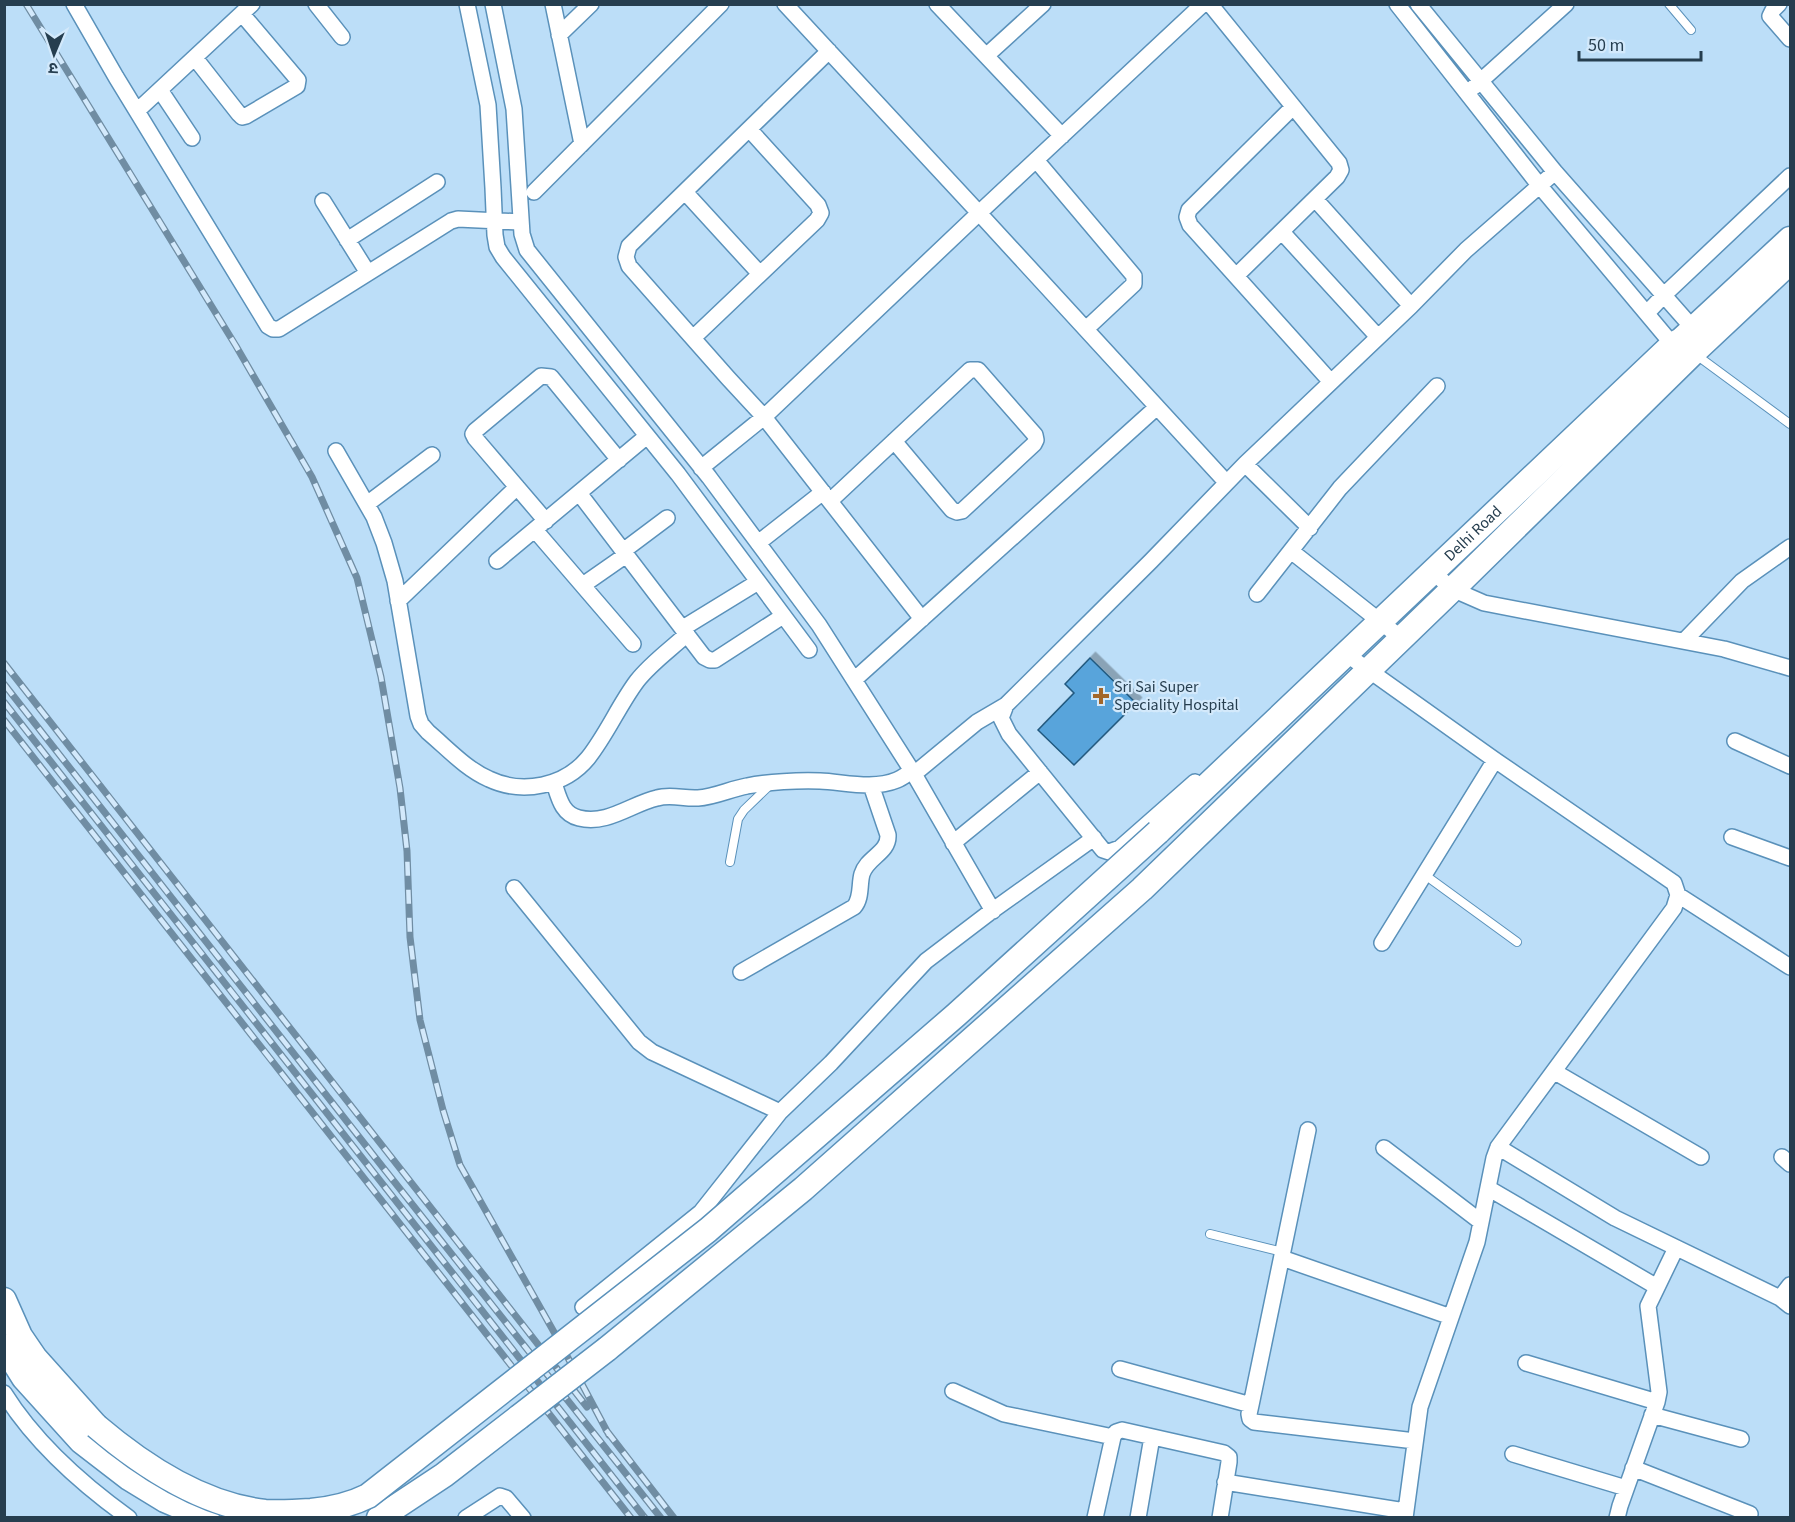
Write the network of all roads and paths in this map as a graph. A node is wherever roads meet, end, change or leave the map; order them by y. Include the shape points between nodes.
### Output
1 (74, 4) edge
2 (316, 4) edge
3 (467, 4) edge
4 (493, 4) edge
5 (552, 4) edge
6 (591, 4) edge
7 (721, 4) edge
8 (785, 4) edge
9 (937, 4) edge
10 (1043, 4) edge
11 (1203, 4) edge
12 (1210, 4) edge
13 (1397, 4) edge
14 (1418, 4) edge
15 (1566, 4) edge
16 (1669, 4) edge
17 (1779, 4) edge
18 (247, 9) edge
19 (1691, 30) dead end
20 (559, 35) junction
21 (342, 37) dead end
22 (1791, 39) edge
23 (829, 51) junction
24 (986, 56) junction
25 (195, 58) junction
26 (1482, 82) junction
27 (160, 90) junction
28 (1467, 92) junction
29 (1293, 107) junction
30 (137, 111) junction
31 (749, 129) junction
32 (1062, 136) junction
33 (192, 138) dead end
34 (582, 144) junction
35 (1036, 160) junction
36 (1555, 172) junction
37 (1791, 176) edge
38 (437, 183) dead end
39 (1539, 185) junction
40 (534, 192) dead end
41 (685, 192) junction
42 (1315, 199) junction
43 (323, 201) dead end
44 (979, 213) junction
45 (497, 221) junction
46 (518, 222) junction
47 (1282, 232) junction
48 (1791, 239) edge
49 (347, 240) junction
50 (1791, 262) edge
51 (368, 273) junction
52 (760, 274) junction
53 (1236, 276) junction
54 (1664, 295) junction
55 (1411, 306) junction
56 (1647, 313) junction
57 (1086, 329) junction
58 (1378, 337) junction
59 (693, 338) junction
60 (1688, 345) junction
61 (1331, 381) junction
62 (1437, 386) dead end
63 (1157, 407) junction
64 (764, 417) junction
65 (1791, 424) edge
66 (647, 436) junction
67 (894, 441) junction
68 (336, 451) dead end
69 (432, 455) dead end
70 (619, 460) junction
71 (1245, 464) junction
72 (700, 481) junction
73 (1226, 482) junction
74 (517, 487) junction
75 (579, 493) junction
76 (827, 497) junction
77 (367, 504) junction
78 (667, 518) dead end
79 (540, 525) junction
80 (1310, 528) junction
81 (758, 543) junction
82 (1791, 547) edge
83 (1292, 551) junction
84 (625, 553) junction
85 (497, 561) dead end
86 (1433, 572) junction
87 (758, 582) junction
88 (583, 585) junction
89 (1452, 589) junction
90 (1257, 594) dead end
91 (398, 601) junction
92 (783, 616) junction
93 (922, 619) junction
94 (1381, 621) junction
95 (685, 631) junction
96 (1401, 638) junction
97 (1684, 641) junction
98 (633, 644) dead end
99 (809, 650) dead end
100 (1346, 654) junction
101 (1791, 668) edge
102 (1368, 669) junction
103 (854, 680) junction
104 (1006, 705) junction
105 (1735, 741) dead end
106 (1495, 760) junction
107 (1234, 761) junction
108 (1791, 766) edge
109 (1040, 772) junction
110 (907, 775) junction
111 (1254, 781) junction
112 (554, 783) junction
113 (772, 783) junction
114 (871, 785) junction
115 (1732, 837) dead end
116 (1094, 838) junction
117 (953, 843) junction
118 (1788, 852) edge
119 (730, 862) dead end
120 (1425, 875) junction
121 (514, 888) dead end
122 (1678, 896) junction
123 (993, 911) junction
124 (1517, 942) dead end
125 (1382, 943) dead end
126 (1791, 967) edge
127 (741, 972) dead end
128 (1555, 1072) junction
129 (780, 1112) junction
130 (1308, 1130) dead end
131 (1498, 1147) junction
132 (1384, 1148) dead end
133 (1701, 1157) dead end
134 (1488, 1188) junction
135 (1481, 1222) junction
136 (1210, 1234) dead end
137 (1676, 1248) junction
138 (1282, 1255) junction
139 (1791, 1285) edge
140 (1657, 1287) junction
141 (4, 1300) edge
142 (1785, 1302) edge
143 (583, 1306) dead end
144 (1451, 1317) junction
145 (4, 1346) edge
146 (1526, 1363) dead end
147 (1120, 1369) dead end
148 (953, 1391) dead end
149 (4, 1393) edge
150 (1251, 1405) junction
151 (1654, 1409) junction
152 (88, 1433) junction
153 (1113, 1437) junction
154 (1152, 1437) junction
155 (1741, 1439) dead end
156 (1415, 1441) junction
157 (1513, 1454) dead end
158 (1633, 1468) junction
159 (1225, 1482) junction
160 (1626, 1488) junction
161 (1405, 1514) edge
162 (1750, 1514) dead end
163 (129, 1518) edge
164 (207, 1518) edge
165 (379, 1518) edge
166 (466, 1518) edge
167 (523, 1518) edge
168 (1095, 1518) edge
169 (1138, 1518) edge
170 (1220, 1518) edge
171 (1617, 1518) edge

1 - 30 street
2 - 21 street
3 - 45 street via 488,105
4 - 46 street via 514,109
5 - 20 street
6 - 20 street
7 - 34 street
8 - 23 street
9 - 24 street
10 - 24 street
11 - 32 street
12 - 29 street
13 - 28 street
14 - 26 street
15 - 26 street
16 - 19 lane
17 - 22 street via 1770,16
18 - 25 street
18 - 25 street via 298,80 297,86 242,117
20 - 34 street
23 - 31 street
23 - 44 street
24 - 32 street
25 - 27 street
26 - 28 street
26 - 36 street
27 - 30 street
27 - 33 street
28 - 39 street
29 - 42 street via 1341,170
29 - 53 street via 1189,210 1190,225
30 - 51 street via 268,326 279,329
31 - 41 street
31 - 52 street via 821,213
32 - 35 street
34 - 40 street
35 - 44 street
35 - 57 street via 1134,276 1134,284
36 - 39 street
36 - 54 street
37 - 54 street
38 - 49 street
39 - 55 street
39 - 56 street
41 - 52 street
41 - 59 street via 629,246 626,257 629,266
42 - 47 street
42 - 55 street
43 - 49 street
44 - 57 street
44 - 64 street
45 - 46 street
45 - 51 street via 451,221
45 - 66 street via 495,235 503,257
46 - 72 street via 527,250
47 - 53 street
47 - 58 street
48 - 60 main road, Delhi Road
49 - 51 street
50 - 60 main road
52 - 59 street
53 - 61 street
54 - 56 street
54 - 60 street
55 - 58 street
56 - 60 street
57 - 63 street
58 - 61 street
59 - 64 street
60 - 65 lane
60 - 86 main road, Delhi Road
60 - 89 main road
61 - 71 street
62 - 80 street via 1340,488
63 - 73 street
63 - 93 street
64 - 72 street
64 - 76 street
66 - 70 street
66 - 72 street
67 - 67 street via 974,369 1036,440 957,512
67 - 76 street
68 - 77 street
69 - 77 street
70 - 74 street via 550,376 541,376 473,434
70 - 75 street
71 - 73 street
71 - 80 street
72 - 81 street
72 - 87 street
73 - 104 street
74 - 79 street
74 - 91 street
75 - 79 street
75 - 84 street
76 - 81 street
76 - 93 street
77 - 91 street via 384,543
78 - 84 street
79 - 85 street
79 - 88 street
80 - 83 street
81 - 103 street
82 - 97 street via 1742,581
83 - 90 street
83 - 94 street
84 - 88 street
84 - 95 street
86 - 89 street
86 - 94 main road, Delhi Road
87 - 92 street
87 - 95 street
88 - 98 street
89 - 96 main road
89 - 97 street via 1484,603
91 - 112 street via 421,724 490,780 517,786
92 - 95 street via 715,660 704,657
92 - 99 street
93 - 103 street
94 - 96 street
94 - 100 main road, Delhi Road
95 - 112 street via 636,682 588,758
96 - 102 main road
97 - 101 street
100 - 102 street
100 - 107 main road, Delhi Road
102 - 106 street
102 - 111 main road
103 - 110 street
104 - 109 street via 1000,718
104 - 110 street via 976,722
105 - 108 street
106 - 120 street
106 - 122 street via 1674,884
107 - 111 street
107 - 116 street via 1191,785 1120,849 1103,850
107 - 152 main road, Delhi Road, bridge via 947,1023 708,1230 368,1496 349,1505 290,1513 240,1507 176,1482
109 - 116 street
109 - 117 street
110 - 114 street
110 - 117 street
111 - 165 main road, bridge via 1133,897 803,1189 537,1404 444,1475
112 - 113 street via 565,810 591,819 656,798 700,798
113 - 114 street
113 - 119 lane via 738,819
114 - 127 street via 889,841 864,868 858,903
115 - 118 street
116 - 123 street
117 - 123 street
120 - 124 lane
120 - 125 street
121 - 129 street via 639,1042 652,1052
122 - 126 street
122 - 128 street via 1674,908
123 - 129 street via 926,961
128 - 131 street
128 - 133 street
129 - 143 street via 701,1212
130 - 138 street
131 - 134 street
131 - 137 street via 1615,1218
132 - 135 street
134 - 135 street
134 - 140 street
135 - 144 street
136 - 138 lane
137 - 140 street
137 - 142 street
138 - 144 street
138 - 150 street
139 - 142 street
140 - 151 street via 1648,1312 1658,1381
141 - 152 main road via 21,1336
144 - 156 street via 1420,1407
145 - 152 main road via 24,1378
146 - 151 street
147 - 150 street
148 - 153 street via 1004,1413
149 - 163 street via 76,1475
150 - 156 street via 1249,1414 1254,1422
151 - 155 street
151 - 158 street
152 - 164 main road via 129,1478 165,1500
153 - 154 street via 1122,1430
153 - 168 street
154 - 159 street via 1224,1453 1229,1457
154 - 169 street
156 - 161 street
157 - 160 street
158 - 160 street
158 - 162 street
159 - 161 street
159 - 170 street
160 - 171 street
166 - 167 street via 500,1497 506,1498

